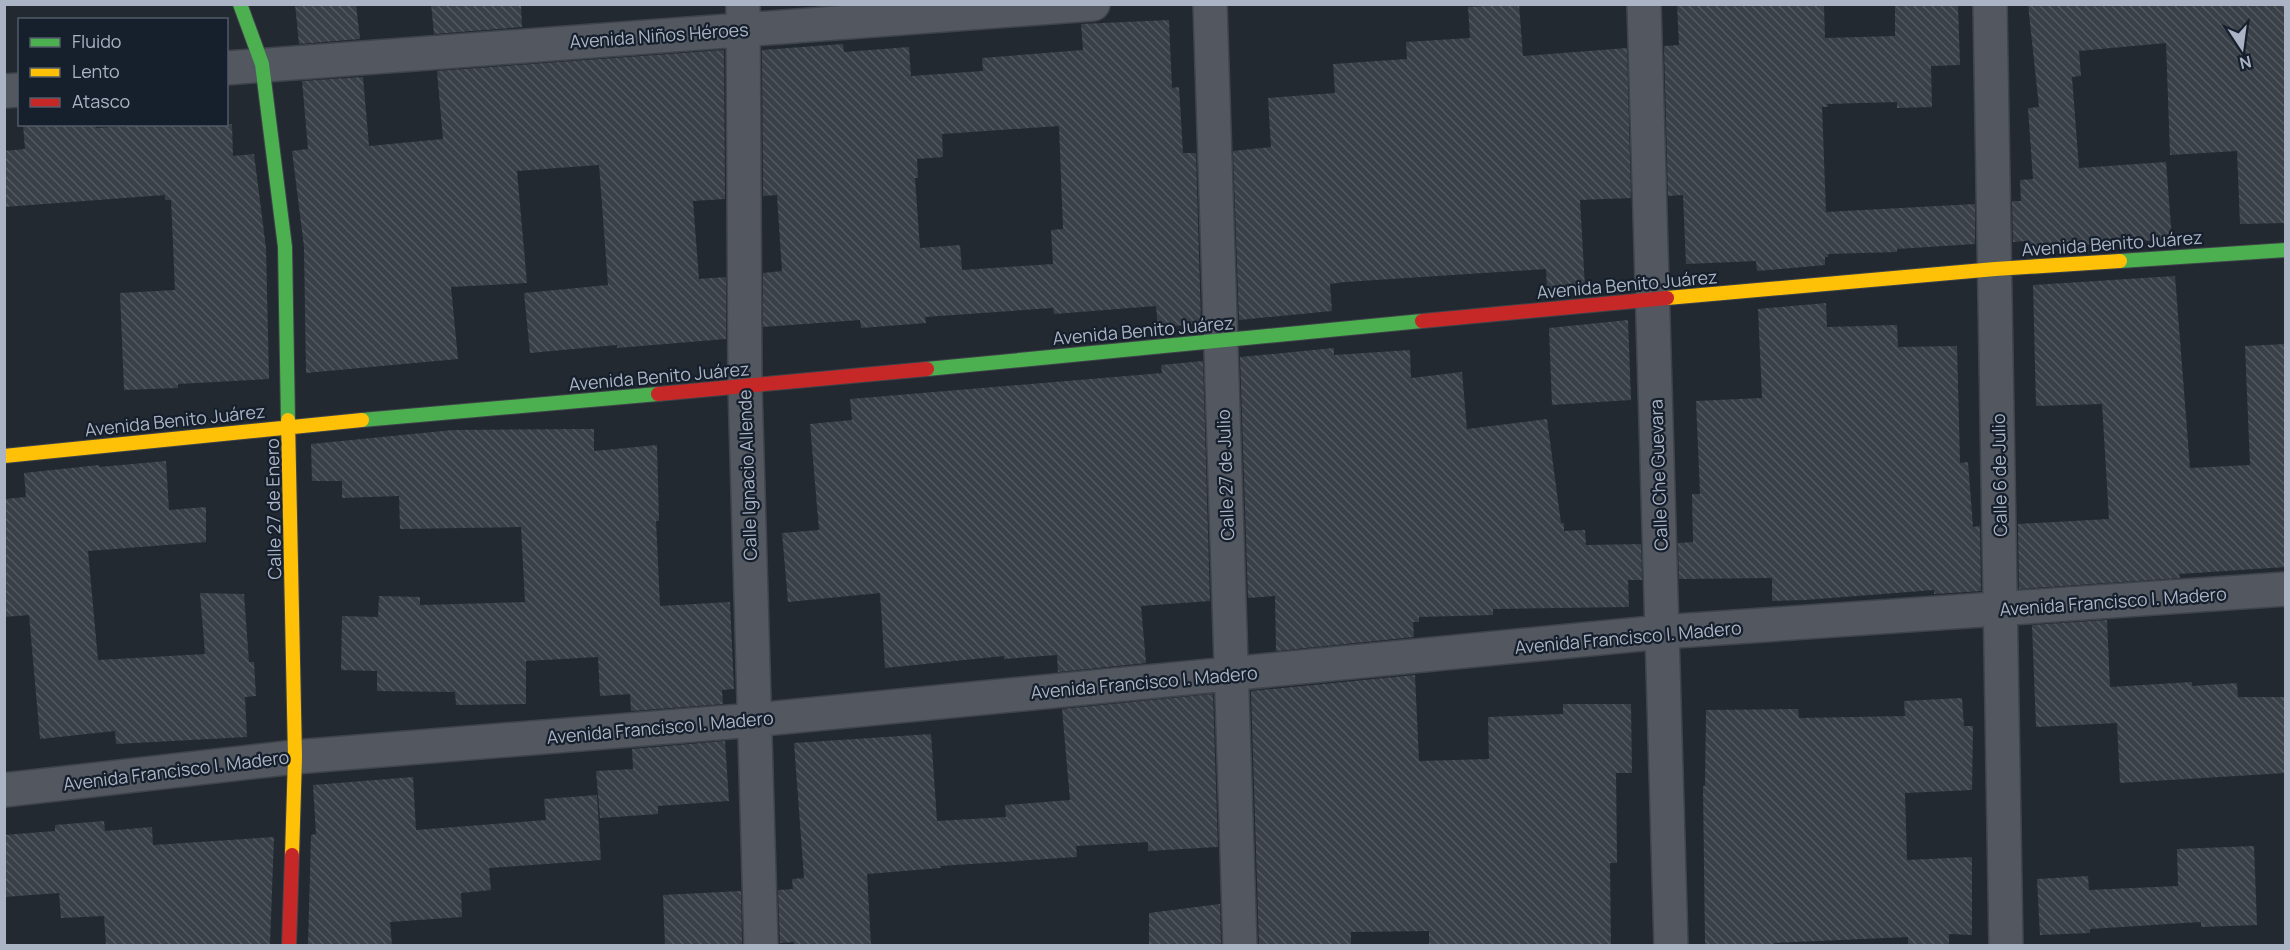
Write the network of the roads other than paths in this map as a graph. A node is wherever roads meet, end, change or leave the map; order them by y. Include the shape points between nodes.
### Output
1 (240, 4) edge
2 (1092, 4) edge
3 (1210, 4) edge
4 (1644, 4) edge
5 (1990, 4) edge
6 (743, 17) edge
7 (262, 64) junction
8 (228, 68) edge
9 (2286, 250) edge
10 (1995, 268) junction
11 (1653, 299) junction
12 (1221, 340) junction
13 (745, 386) junction
14 (289, 426) junction
15 (4, 456) edge
16 (2286, 589) edge
17 (2001, 609) junction
18 (1662, 632) junction
19 (1231, 674) junction
20 (754, 720) junction
21 (295, 757) junction
22 (4, 790) edge
23 (289, 945) edge
24 (761, 945) edge
25 (1240, 945) edge
26 (1671, 945) edge
27 (2006, 945) edge

1 - 7 street, Calle 27 de Enero
2 - 6 street, Avenida Niños Héroes
3 - 12 street, Calle 27 de Julio
4 - 11 street, Calle Che Guevara
5 - 10 street, Calle 6 de Julio
6 - 7 street, Avenida Niños Héroes
6 - 13 street, Calle Ignacio Allende
7 - 8 street, Avenida Niños Héroes
7 - 14 street, Calle 27 de Enero via 285,247
9 - 10 street, Avenida Benito Juárez
10 - 11 street, Avenida Benito Juárez
10 - 17 street, Calle 6 de Julio
11 - 12 street, Avenida Benito Juárez
11 - 18 street, Calle Che Guevara
12 - 13 street, Avenida Benito Juárez
12 - 19 street, Calle 27 de Julio
13 - 14 street, Avenida Benito Juárez
13 - 20 street, Calle Ignacio Allende
14 - 15 street, Avenida Benito Juárez
14 - 21 street, Calle 27 de Enero
16 - 17 street, Avenida Francisco I. Madero
17 - 18 street, Avenida Francisco I. Madero
17 - 27 street, Calle 6 de Julio
18 - 19 street, Avenida Francisco I. Madero
18 - 26 street, Calle Che Guevara
19 - 20 street, Avenida Francisco I. Madero
19 - 25 street, Calle 27 de Julio
20 - 21 street, Avenida Francisco I. Madero
20 - 24 street, Calle Ignacio Allende
21 - 22 street, Avenida Francisco I. Madero
21 - 23 street, Calle 27 de Enero

